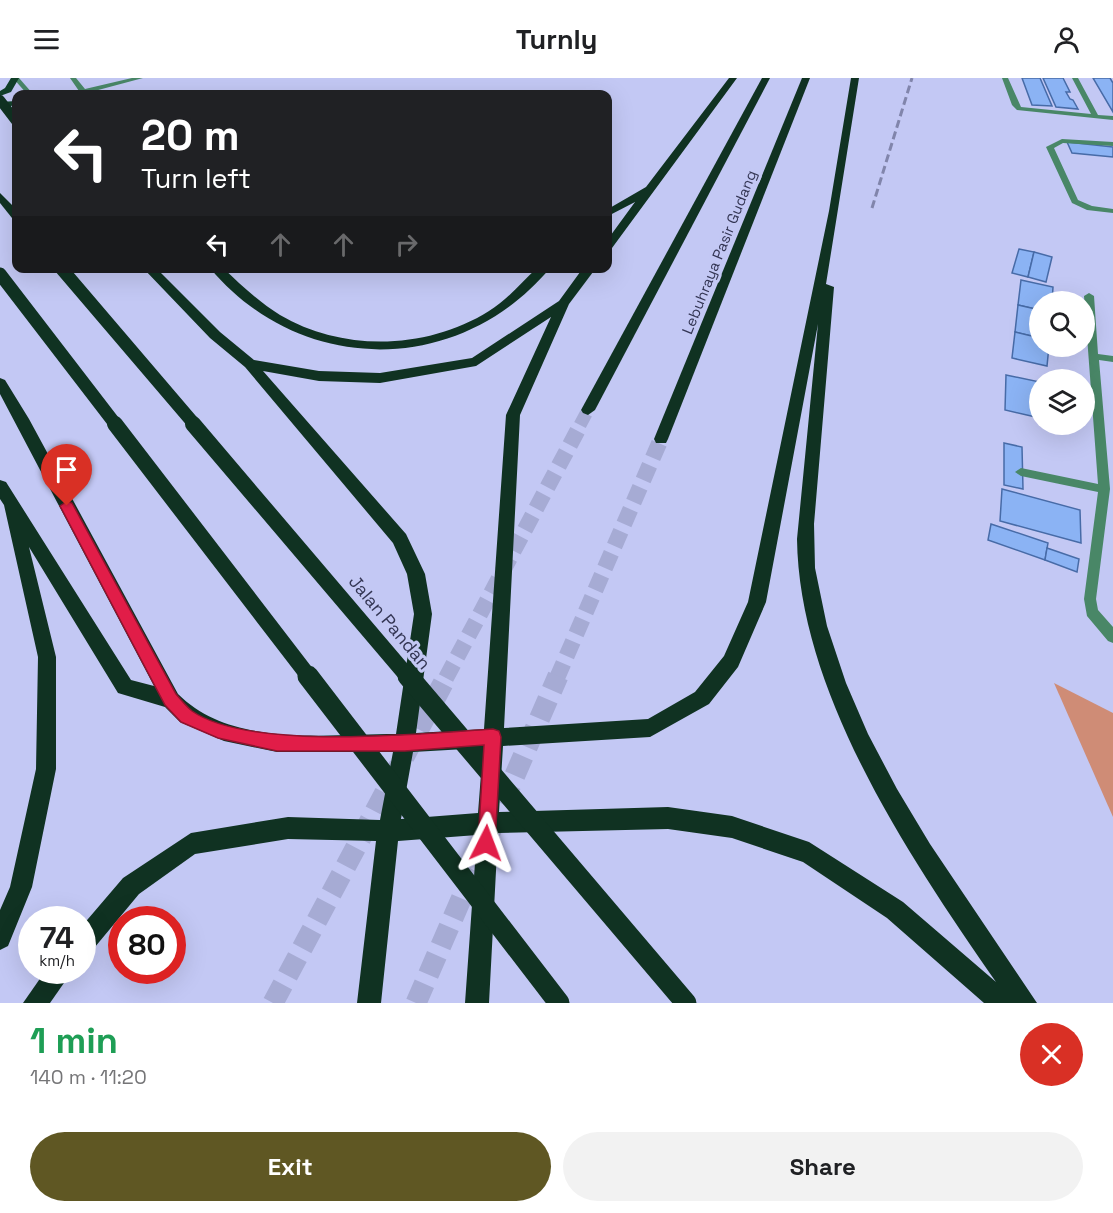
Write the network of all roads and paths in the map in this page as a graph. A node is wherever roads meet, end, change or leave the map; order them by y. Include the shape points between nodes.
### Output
1 (15, 78) edge
2 (73, 78) edge
3 (140, 78) edge
4 (733, 78) edge
5 (766, 78) edge
6 (806, 78) edge
7 (855, 78) edge
8 (1005, 78) edge
9 (1075, 78) edge
10 (122, 80) edge
11 (26, 90) edge
12 (83, 90) edge
13 (94, 90) edge
14 (0, 94) edge
15 (0, 100) edge
16 (12, 116) edge
17 (1096, 117) junction
18 (1113, 118) edge
19 (1113, 144) edge
20 (653, 187) junction
21 (0, 196) edge
22 (12, 211) edge
23 (612, 211) edge
24 (834, 211) junction
25 (1113, 211) edge
26 (612, 241) edge
27 (65, 273) edge
28 (154, 273) edge
29 (222, 273) edge
30 (538, 273) edge
31 (586, 273) edge
32 (0, 274) edge
33 (563, 304) junction
34 (1095, 356) edge
35 (1094, 357) edge
36 (1113, 359) edge
37 (250, 364) junction
38 (0, 383) edge
39 (588, 410) tunnel mouth
40 (661, 439) tunnel mouth
41 (1020, 472) dead end
42 (0, 486) edge
43 (1104, 489) junction
44 (11, 506) junction
45 (1113, 637) edge
46 (171, 699) junction
47 (493, 737) junction
48 (405, 743) junction
49 (488, 823) junction
50 (388, 831) junction
51 (96, 928) edge
52 (0, 938) edge
53 (50, 984) edge
54 (35, 1003) edge
55 (369, 1003) edge
56 (477, 1003) edge
57 (559, 1003) edge
58 (686, 1003) edge
59 (1002, 1003) edge
60 (1025, 1003) edge

1 - 11 street
1 - 14 main road via 8,90
2 - 12 street
3 - 10 street
4 - 20 highway
5 - 39 highway, Lebuhraya Pasir Gudang
6 - 40 highway, Lebuhraya Pasir Gudang
7 - 24 highway
8 - 17 street via 1019,109
9 - 17 street
10 - 13 street
15 - 16 highway, bridge
17 - 18 street
19 - 25 street via 1062,141 1050,147 1075,201
20 - 23 highway
20 - 26 highway
21 - 22 highway
24 - 47 highway via 757,602 731,661 702,698 650,728
24 - 60 highway via 807,512 807,567 818,626 843,699 884,785 945,888
27 - 58 highway, Jalan Pandan, bridge
28 - 37 highway via 215,335
29 - 30 highway via 282,322 314,336 375,346 441,337 468,327 494,313
31 - 33 highway
32 - 57 highway, bridge
33 - 37 highway via 476,362 380,378 319,376
33 - 47 highway via 513,415
34 - 36 street
35 - 43 street
37 - 48 highway via 400,539 416,574 423,614
38 - 46 highway
41 - 43 street
42 - 44 highway
43 - 45 street via 1090,599 1092,612
44 - 46 highway via 125,687
44 - 52 highway via 47,657 46,770 21,887
46 - 48 highway via 187,716 224,732 277,743
47 - 48 highway
47 - 49 highway
48 - 50 highway
49 - 50 highway
49 - 56 highway
49 - 59 highway via 668,818 732,827 809,853 895,910
50 - 51 highway via 288,828 191,844 131,886
50 - 55 highway
53 - 54 highway

